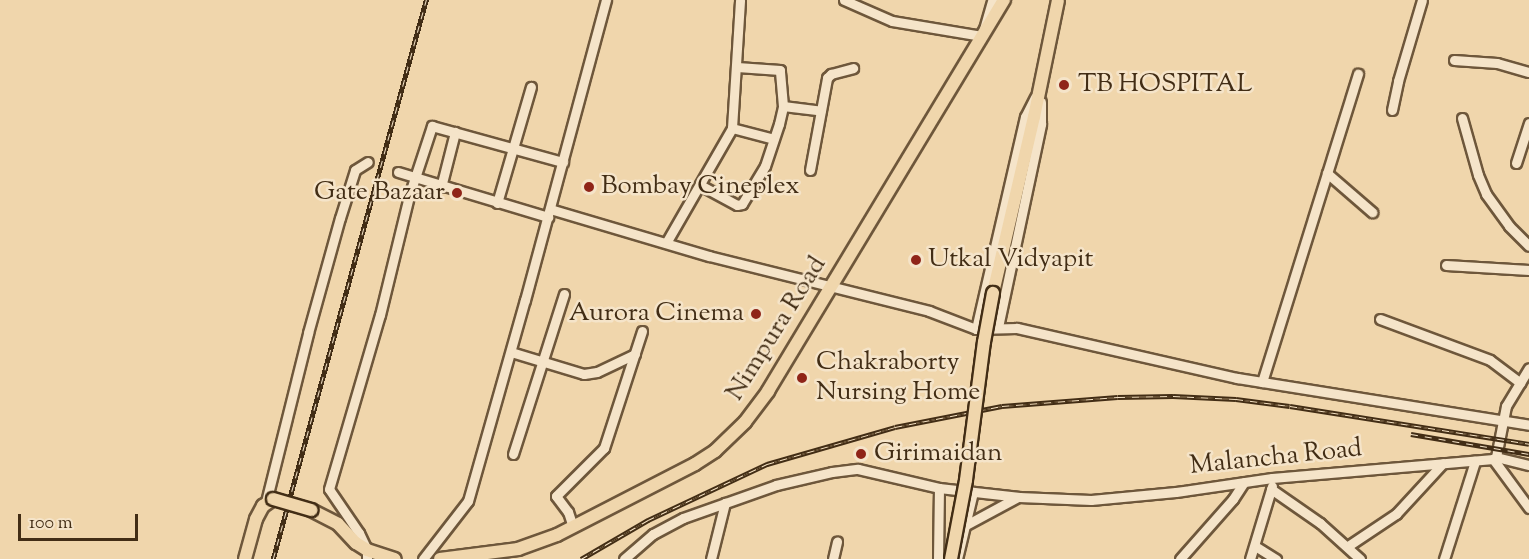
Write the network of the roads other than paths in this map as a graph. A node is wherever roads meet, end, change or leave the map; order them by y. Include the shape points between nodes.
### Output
1 (606, 0) edge
2 (740, 0) edge
3 (844, 0) edge
4 (992, 0) edge
5 (1004, 0) edge
6 (1422, 0) edge
7 (1054, 3) edge
8 (982, 36) junction
9 (1454, 60) dead end
10 (737, 66) junction
11 (853, 68) dead end
12 (1529, 72) edge
13 (1358, 74) dead end
14 (1041, 84) junction
15 (531, 87) dead end
16 (783, 106) junction
17 (1392, 110) dead end
18 (821, 111) junction
19 (1462, 118) dead end
20 (1529, 123) edge
21 (732, 128) junction
22 (455, 132) junction
23 (774, 139) junction
24 (512, 148) junction
25 (368, 162) dead end
26 (563, 162) junction
27 (1516, 163) dead end
28 (810, 170) dead end
29 (398, 172) dead end
30 (1327, 173) junction
31 (414, 180) junction
32 (700, 185) junction
33 (441, 187) junction
34 (497, 203) junction
35 (1372, 212) dead end
36 (549, 213) junction
37 (666, 243) junction
38 (1529, 246) edge
39 (1446, 265) dead end
40 (1529, 270) edge
41 (832, 285) junction
42 (564, 294) dead end
43 (1380, 319) dead end
44 (998, 327) junction
45 (976, 329) junction
46 (642, 331) dead end
47 (511, 352) junction
48 (635, 354) junction
49 (542, 362) junction
50 (1529, 368) edge
51 (1262, 382) junction
52 (1520, 383) junction
53 (1501, 421) junction
54 (1529, 426) edge
55 (513, 454) dead end
56 (1494, 458) junction
57 (1475, 461) junction
58 (1443, 464) junction
59 (1529, 465) edge
60 (1272, 478) junction
61 (1244, 482) junction
62 (939, 489) junction
63 (1271, 489) junction
64 (973, 492) junction
65 (1019, 497) junction
66 (270, 500) junction
67 (725, 503) junction
68 (1529, 508) edge
69 (966, 525) junction
70 (573, 527) junction
71 (837, 541) dead end
72 (1255, 546) junction
73 (1348, 546) junction
74 (367, 554) edge
75 (245, 559) edge
76 (395, 559) edge
77 (423, 559) edge
78 (441, 559) edge
79 (624, 559) edge
80 (711, 559) edge
81 (832, 559) edge
82 (938, 559) edge
83 (951, 559) edge
84 (957, 559) edge
85 (1180, 559) edge
86 (1250, 559) edge
87 (1276, 559) edge
88 (1360, 559) edge
89 (1444, 559) edge

1 - 26 street
2 - 10 street
3 - 8 street via 892,21
4 - 8 street
5 - 8 main road, Nimpura Road
6 - 17 street
7 - 14 main road
8 - 41 main road, Nimpura Road
9 - 12 street via 1497,63
10 - 16 street via 780,70
10 - 21 street
11 - 18 street via 827,78
13 - 30 street
14 - 44 street via 1041,124
14 - 45 street via 1025,117
14 - 83 main road, bridge via 993,293
15 - 24 street
16 - 18 street
16 - 23 street
18 - 28 street
19 - 38 street via 1486,194
20 - 27 street
21 - 23 street
21 - 32 street
22 - 24 street
22 - 31 street via 432,126
22 - 33 street
23 - 32 street via 765,166 740,205
24 - 26 street
24 - 34 street
25 - 66 street via 355,170 340,218 308,333
26 - 36 street
29 - 31 street
30 - 35 street
30 - 51 street
31 - 33 street
31 - 74 street via 380,315 329,489 348,515
32 - 37 street
33 - 34 street
34 - 36 street
36 - 37 street
36 - 47 street
37 - 41 street
39 - 40 street
41 - 45 street via 929,311
41 - 70 main road, Nimpura Road via 768,391 745,422 715,451
42 - 49 street
43 - 52 street via 1490,360
44 - 45 street
44 - 51 street
46 - 48 street
47 - 49 street
47 - 77 street via 468,501
48 - 49 street via 592,374
48 - 70 street via 604,448 556,496
49 - 55 street
50 - 52 street
51 - 53 street
52 - 53 street
53 - 54 street
53 - 56 street
56 - 57 street, Malancha Road
56 - 59 street, Malancha Road
56 - 68 street
57 - 58 street, Malancha Road
57 - 89 street
58 - 60 street, Malancha Road
58 - 73 street via 1396,514
60 - 61 street, Malancha Road
60 - 63 street
61 - 65 street, Malancha Road via 1091,500
61 - 85 street
62 - 64 street, Malancha Road
62 - 67 street, Malancha Road via 858,470 776,485
62 - 82 street
63 - 72 street
63 - 73 street
64 - 65 street, Malancha Road
64 - 69 street
65 - 69 street
66 - 74 main road, bridge via 311,510 338,524
66 - 75 main road via 256,519
67 - 79 street, Malancha Road via 682,518 653,534
67 - 80 street
69 - 84 street
70 - 78 main road, Nimpura Road via 518,549
71 - 81 street
72 - 86 street
72 - 87 street
73 - 88 street
74 - 76 main road

